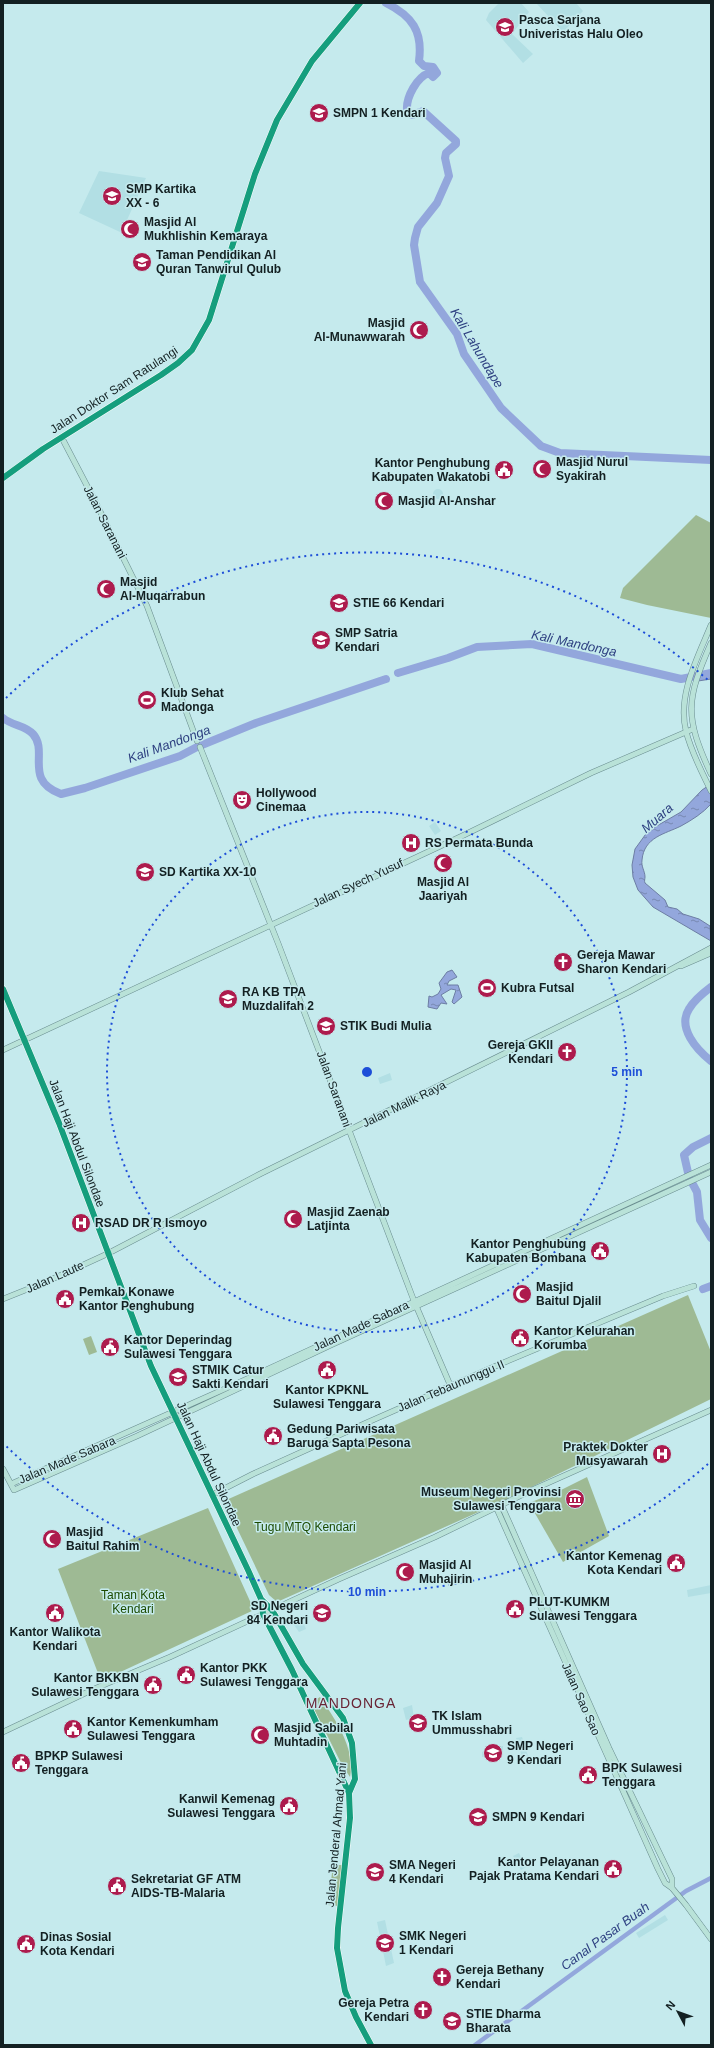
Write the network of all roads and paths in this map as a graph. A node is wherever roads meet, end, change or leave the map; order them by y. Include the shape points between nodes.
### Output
1 (360, 3) edge
2 (62, 438) junction
3 (3, 478) edge
4 (711, 624) edge
5 (711, 643) edge
6 (693, 729) junction
7 (686, 732) junction
8 (197, 741) dead end
9 (200, 747) dead end
10 (711, 774) edge
11 (711, 791) edge
12 (271, 924) junction
13 (711, 948) edge
14 (711, 953) edge
15 (680, 966) junction
16 (3, 989) edge
17 (24, 1039) junction
18 (3, 1050) edge
19 (349, 1131) junction
20 (711, 1165) edge
21 (711, 1172) edge
22 (702, 1173) junction
23 (543, 1246) junction
24 (107, 1254) junction
25 (694, 1286) dead end
26 (3, 1299) edge
27 (416, 1304) junction
28 (451, 1387) junction
29 (711, 1410) edge
30 (174, 1415) junction
31 (3, 1469) edge
32 (11, 1484) junction
33 (212, 1495) junction
34 (501, 1504) junction
35 (496, 1507) junction
36 (261, 1599) junction
37 (272, 1610) junction
38 (263, 1614) junction
39 (3, 1732) edge
40 (354, 1779) junction
41 (343, 1780) junction
42 (349, 1793) junction
43 (672, 1888) junction
44 (711, 1939) edge
45 (371, 2045) edge

1 - 2 highway, Jalan Doktor Sam Ratulangi via 312,61 276,120 255,174 209,320 196,344 178,363
2 - 3 highway, Jalan Doktor Sam Ratulangi
2 - 8 street, Jalan Saranani via 147,606
4 - 7 street via 687,687 683,709
5 - 6 street via 694,686 691,711
6 - 7 street, Jalan Syech Yusuf
6 - 10 street
7 - 11 street
7 - 12 street, Jalan Syech Yusuf via 591,773
9 - 12 street, Jalan Saranani
12 - 17 street, Jalan Syech Yusuf
12 - 19 street, Jalan Saranani
13 - 15 street
14 - 15 street
15 - 19 street, Jalan Malik Raya
16 - 17 highway, Jalan Haji Abdul Silondae
17 - 18 street, Jalan Syech Yusuf
17 - 24 highway, Jalan Haji Abdul Silondae via 59,1123
19 - 24 street, Jalan Malik Raya
19 - 27 street, Jalan Saranani
20 - 22 street, Jalan Made Sabara
21 - 22 street, Jalan Made Sabara
22 - 23 street, Jalan Made Sabara
22 - 23 street, Jalan Made Sabara via 680,1179
23 - 27 street, Jalan Made Sabara
24 - 26 street, Jalan Laute
24 - 30 highway, Jalan Haji Abdul Silondae via 148,1361
25 - 28 street, Jalan Tebaununggu II via 657,1298
27 - 28 street, Jalan Saranani
27 - 30 street, Jalan Made Sabara
28 - 33 street, Jalan Tebaununggu II via 253,1474
29 - 34 street
30 - 32 street, Jalan Made Sabara
30 - 32 street, Jalan Made Sabara via 117,1445 14,1490
30 - 33 highway, Jalan Haji Abdul Silondae
31 - 32 street
33 - 36 highway, Jalan Haji Abdul Silondae
34 - 35 street
34 - 43 street, Jalan Sao Sao via 610,1748 672,1879
35 - 37 street
35 - 43 street, Jalan Sao Sao via 658,1869 665,1883
36 - 37 highway, Jalan Jenderal Ahmad Yani
36 - 38 highway
37 - 38 street
37 - 40 highway, Jalan Jenderal Ahmad Yani via 303,1664 343,1718 352,1743
38 - 39 street
38 - 41 highway
40 - 41 highway
40 - 42 highway, Jalan Jenderal Ahmad Yani
41 - 42 highway
42 - 45 highway, Jalan Jenderal Ahmad Yani via 350,1818 337,1948 346,1991
43 - 44 street, Jalan Sao Sao

